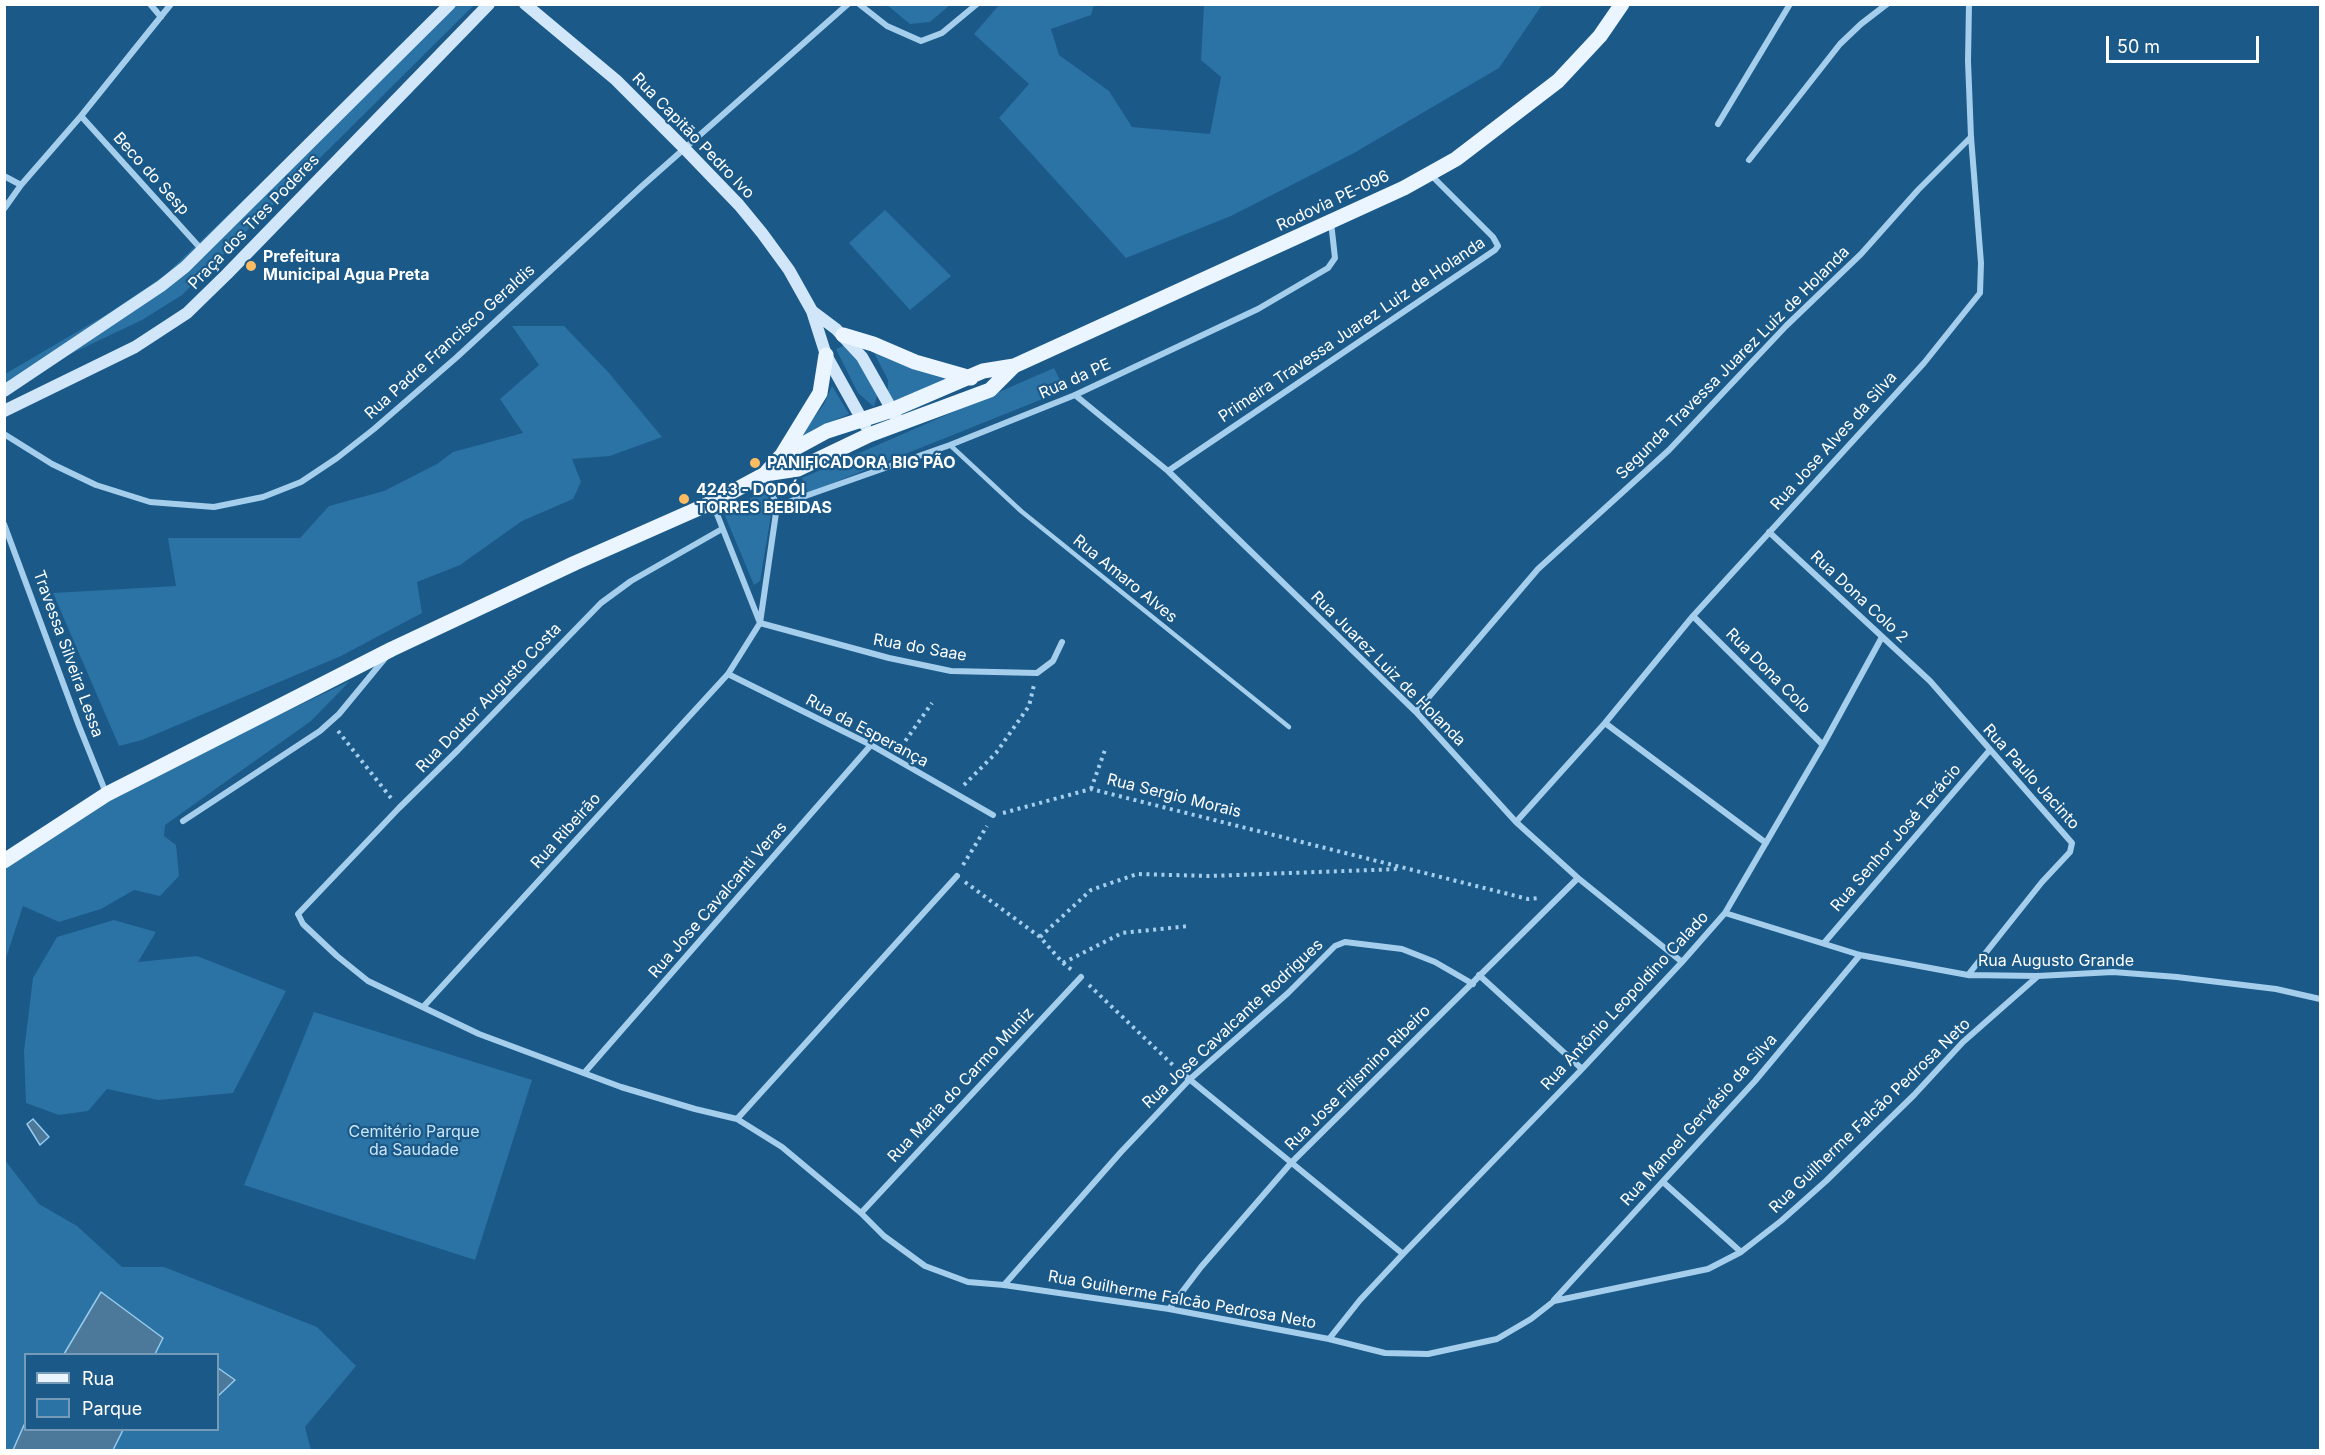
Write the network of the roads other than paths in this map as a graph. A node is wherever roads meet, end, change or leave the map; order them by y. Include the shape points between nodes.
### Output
1 (150, 4) edge
2 (171, 4) edge
3 (450, 4) edge
4 (489, 4) edge
5 (525, 4) edge
6 (848, 4) edge
7 (860, 4) edge
8 (977, 4) edge
9 (1622, 4) edge
10 (1790, 4) edge
11 (1887, 4) edge
12 (1969, 4) edge
13 (161, 16) junction
14 (81, 116) junction
15 (1718, 124) dead end
16 (1971, 137) junction
17 (686, 150) junction
18 (1749, 160) dead end
19 (1430, 174) junction
20 (4, 176) edge
21 (21, 185) junction
22 (4, 209) edge
23 (1331, 222) junction
24 (201, 250) junction
25 (812, 311) junction
26 (843, 335) junction
27 (826, 355) junction
28 (1014, 366) junction
29 (971, 378) junction
30 (4, 392) edge
31 (1075, 395) junction
32 (892, 410) junction
33 (4, 411) edge
34 (862, 419) junction
35 (900, 424) junction
36 (4, 434) edge
37 (869, 435) junction
38 (950, 445) junction
39 (781, 456) junction
40 (1168, 471) junction
41 (765, 474) junction
42 (713, 502) junction
43 (777, 506) junction
44 (4, 524) edge
45 (722, 529) junction
46 (1769, 532) junction
47 (1693, 616) junction
48 (760, 623) junction
49 (1882, 637) junction
50 (1062, 642) dead end
51 (392, 649) junction
52 (728, 674) junction
53 (1930, 681) joint
54 (1416, 712) junction
55 (1605, 723) junction
56 (1289, 726) dead end
57 (871, 745) junction
58 (1823, 745) junction
59 (1989, 751) junction
60 (107, 794) junction
61 (993, 815) road end
62 (183, 821) dead end
63 (1516, 822) junction
64 (1766, 843) junction
65 (4, 861) edge
66 (957, 876) road end
67 (1578, 878) junction
68 (1725, 913) junction
69 (298, 914) joint
70 (1824, 943) junction
71 (1860, 955) junction
72 (1682, 962) junction
73 (1479, 975) junction
74 (1968, 975) junction
75 (1081, 976) dead end
76 (2038, 976) junction
77 (1473, 984) junction
78 (2320, 999) edge
79 (424, 1006) junction
80 (1582, 1069) junction
81 (585, 1072) junction
82 (1183, 1074) dead end
83 (1189, 1080) junction
84 (737, 1119) junction
85 (1291, 1163) junction
86 (1663, 1182) junction
87 (861, 1213) junction
88 (1741, 1252) junction
89 (1403, 1254) junction
90 (1004, 1285) junction
91 (1554, 1301) junction
92 (1169, 1309) junction
93 (1329, 1339) junction

1 - 13 street
2 - 13 street
3 - 24 main road, Praça dos Tres Poderes
4 - 33 main road, Praça dos Tres Poderes via 187,313 135,347
5 - 17 main road, Rua Capitão Pedro Ivo via 616,80
6 - 17 street, Rua Padre Francisco Geraldis
7 - 8 street via 887,26 921,41 942,33
9 - 19 main road, Rodovia PE-096 via 1600,36 1558,81 1456,159
10 - 15 street
11 - 18 street via 1840,44
12 - 16 street, Rua Jose Alves da Silva
13 - 14 street
14 - 21 street
14 - 24 street, Beco do Sesp
16 - 46 street, Rua Jose Alves da Silva via 1980,293 1924,363
16 - 54 street, Segunda Travessa Juarez Luiz de Holanda via 1669,450 1538,569
17 - 25 main road, Rua Capitão Pedro Ivo via 762,233
17 - 36 street, Rua Padre Francisco Geraldis via 374,429 301,482 262,497 214,507 150,502 96,485
19 - 23 main road, Rodovia PE-096
19 - 40 street, Primeira Travessa Juarez Luiz de Holanda via 1493,237 1498,246 1495,250
20 - 21 street
21 - 22 street
23 - 28 main road, Rodovia PE-096
23 - 31 street, Rua da PE via 1335,258 1328,268 1258,309
24 - 30 main road, Praça dos Tres Poderes via 161,286
25 - 26 main road, Rua Capitão Pedro Ivo
25 - 27 main road, Rua Capitão Pedro Ivo
26 - 29 main road
26 - 32 main road, Rua Capitão Pedro Ivo via 869,367
27 - 34 main road, Rua Capitão Pedro Ivo
27 - 39 main road via 820,393
28 - 29 main road via 983,371
28 - 35 main road via 990,390
29 - 32 main road
31 - 38 street, Rua da PE
31 - 40 street, Rua Juarez Luiz de Holanda
32 - 34 main road
32 - 35 main road, Rua Capitão Pedro Ivo
34 - 37 main road, Rua Capitão Pedro Ivo
34 - 39 main road via 827,431
35 - 37 main road
37 - 41 main road via 798,469
38 - 43 street, Rua da PE
38 - 56 lane, Rua Amaro Alves via 1021,511
39 - 41 main road
40 - 54 street, Rua Juarez Luiz de Holanda
41 - 42 main road
41 - 43 street
42 - 45 street
42 - 51 main road
43 - 48 street
44 - 60 street, Travessa Silveira Lessa
45 - 48 street
45 - 69 street, Rua Doutor Augusto Costa via 631,581 601,603
46 - 47 street, Rua Jose Alves da Silva
46 - 49 street, Rua Dona Colo 2
47 - 55 street, Rua Jose Alves da Silva
47 - 58 street, Rua Dona Colo
48 - 50 street, Rua do Saae via 951,671 1037,673 1053,661
48 - 52 street, Rua Ribeirão
49 - 53 street, Rua Dona Colo 2
49 - 58 street, Rua Antônio Leopoldino Calado
51 - 60 main road
51 - 62 street via 362,688 320,731
52 - 57 street, Rua da Esperança
52 - 79 street, Rua Ribeirão
53 - 59 street, Rua Paulo Jacinto
54 - 63 street, Rua Juarez Luiz de Holanda
55 - 63 street, Rua Jose Alves da Silva
55 - 64 street
57 - 61 street, Rua da Esperança
57 - 81 street, Rua Jose Cavalcanti Veras
58 - 64 street, Rua Antônio Leopoldino Calado
59 - 70 street, Rua Senhor José Terácio
59 - 74 street, Rua Paulo Jacinto via 2072,843 2070,852
60 - 65 main road
63 - 67 street, Rua Juarez Luiz de Holanda
64 - 68 street, Rua Antônio Leopoldino Calado
66 - 84 street
67 - 72 street, Rua Juarez Luiz de Holanda
67 - 73 street, Rua Jose Filismino Ribeiro
68 - 70 street, Rua Augusto Grande
68 - 72 street, Rua Antônio Leopoldino Calado
69 - 79 street, Rua Guilherme Falcão Pedrosa Neto via 303,924 368,981
70 - 71 street, Rua Augusto Grande
71 - 74 street, Rua Augusto Grande
71 - 86 street, Rua Manoel Gervásio da Silva via 1755,1081
72 - 80 street, Rua Antônio Leopoldino Calado
73 - 77 street, Rua Jose Filismino Ribeiro
73 - 80 street
74 - 76 street, Rua Augusto Grande
75 - 87 street, Rua Maria do Carmo Muniz
76 - 78 street, Rua Augusto Grande via 2113,972 2166,976
76 - 88 street, Rua Guilherme Falcão Pedrosa Neto via 1963,1042 1818,1187
77 - 83 street, Rua Jose Cavalcante Rodrigues via 1402,949 1346,942 1335,946
77 - 85 street, Rua Jose Filismino Ribeiro
79 - 81 street, Rua Guilherme Falcão Pedrosa Neto via 479,1034
80 - 89 street, Rua Antônio Leopoldino Calado
81 - 84 street, Rua Guilherme Falcão Pedrosa Neto via 621,1087
82 - 83 street
83 - 85 street
83 - 90 street, Rua Jose Cavalcante Rodrigues
84 - 87 street, Rua Guilherme Falcão Pedrosa Neto via 782,1147
85 - 89 street
85 - 92 street, Rua Jose Filismino Ribeiro
86 - 88 street
86 - 91 street, Rua Manoel Gervásio da Silva
87 - 90 street, Rua Guilherme Falcão Pedrosa Neto via 884,1236 925,1266 969,1282
88 - 91 street, Rua Guilherme Falcão Pedrosa Neto via 1708,1269
89 - 93 street, Rua Antônio Leopoldino Calado
90 - 92 street, Rua Guilherme Falcão Pedrosa Neto
91 - 93 street, Rua Guilherme Falcão Pedrosa Neto via 1497,1340 1428,1354 1385,1353
92 - 93 street, Rua Guilherme Falcão Pedrosa Neto

